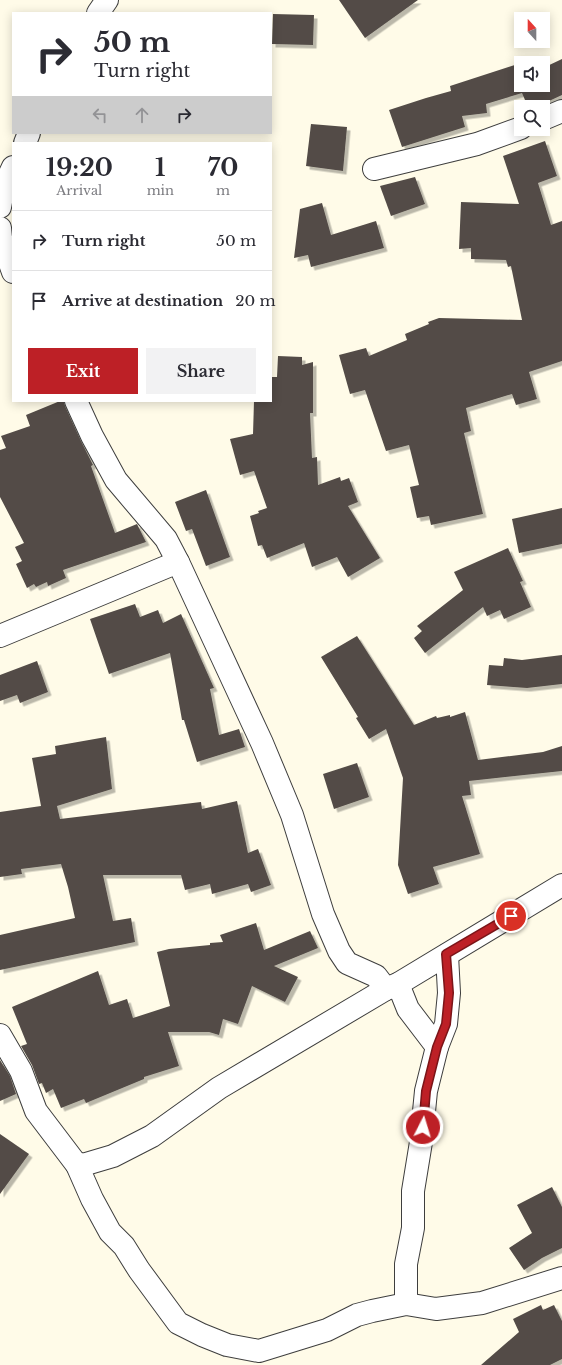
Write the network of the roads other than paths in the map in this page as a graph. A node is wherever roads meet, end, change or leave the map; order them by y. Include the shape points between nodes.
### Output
1 (107, 0) edge
2 (99, 12) edge
3 (562, 111) edge
4 (550, 116) edge
5 (514, 131) edge
6 (12, 170) edge
7 (374, 170) dead end
8 (0, 207) edge
9 (0, 228) edge
10 (12, 269) edge
11 (76, 402) edge
12 (178, 562) junction
13 (0, 636) edge
14 (562, 885) edge
15 (446, 954) junction
16 (392, 986) junction
17 (0, 1035) edge
18 (437, 1047) junction
19 (77, 1165) junction
20 (562, 1278) edge
21 (406, 1304) junction

1 - 2 street
3 - 4 street
5 - 7 street via 478,144
6 - 8 street via 4,186
9 - 10 street
11 - 12 street via 116,480 166,539
12 - 13 street
12 - 16 street via 292,814 321,908 339,951 347,963
14 - 15 street
15 - 16 street
15 - 18 street via 448,1008 446,1024
16 - 18 street
16 - 19 street via 219,1088 152,1136 113,1156
17 - 19 street via 21,1071 36,1111
18 - 21 street via 426,1091 413,1191 413,1228 406,1264
19 - 21 street via 110,1232 124,1246 178,1323 202,1335 227,1345 259,1351 327,1330 357,1315
20 - 21 street via 482,1303 436,1309

